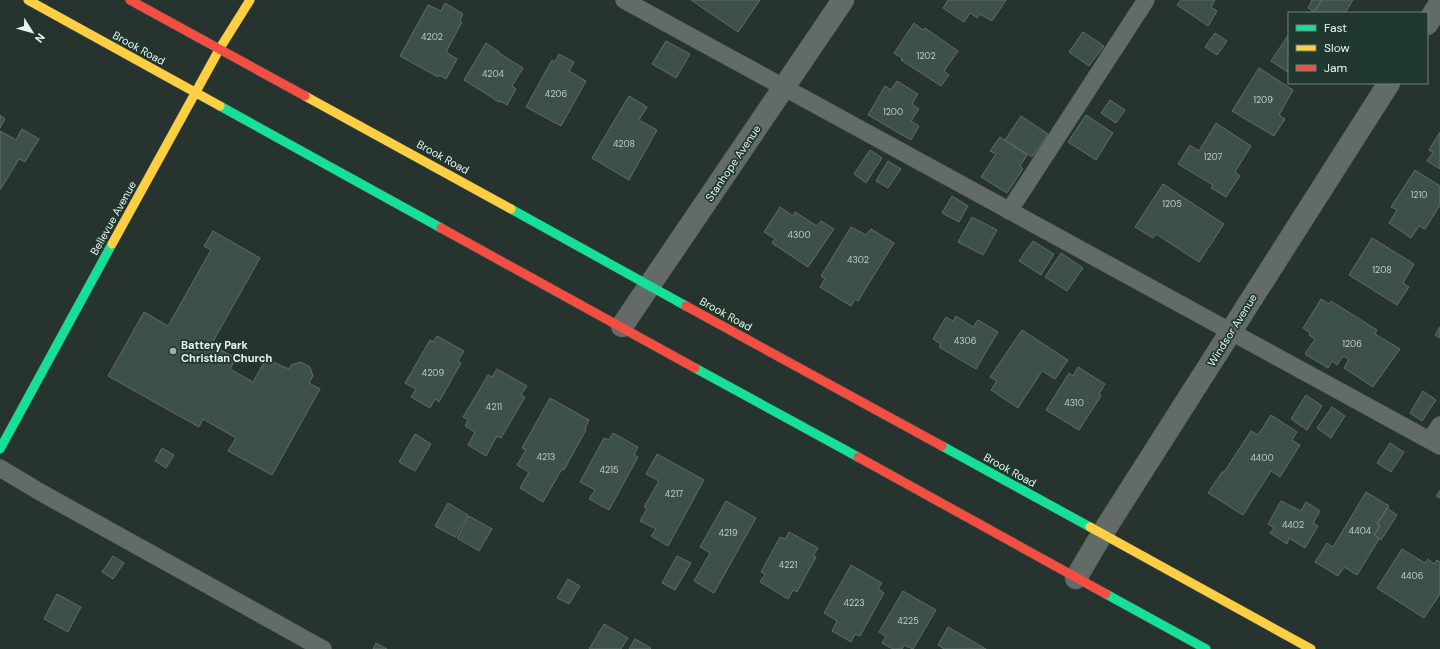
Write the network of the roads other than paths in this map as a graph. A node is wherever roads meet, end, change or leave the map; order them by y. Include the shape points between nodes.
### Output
1 (28, 0) edge
2 (130, 0) edge
3 (250, 0) edge
4 (624, 0) edge
5 (843, 0) edge
6 (1146, 0) edge
7 (1440, 3) edge
8 (1428, 22) edge
9 (220, 48) junction
10 (1388, 84) edge
11 (784, 88) junction
12 (195, 93) junction
13 (1009, 211) junction
14 (649, 285) junction
15 (622, 326) junction
16 (1230, 332) junction
17 (1440, 425) edge
18 (1435, 443) edge
19 (0, 449) edge
20 (0, 468) edge
21 (1102, 534) junction
22 (1076, 578) junction
23 (323, 649) edge
24 (1206, 649) edge
25 (1311, 649) edge

1 - 12 main road, Brook Road
2 - 9 main road, Brook Road
3 - 9 main road, Bellevue Avenue
4 - 11 lane
5 - 11 street, Stanhope Avenue
6 - 13 lane
7 - 8 street
9 - 12 main road, Bellevue Avenue
9 - 14 main road, Brook Road
10 - 16 street, Windsor Avenue
11 - 13 lane
11 - 14 street, Stanhope Avenue
12 - 15 main road, Brook Road
12 - 19 main road, Bellevue Avenue
13 - 16 lane
14 - 15 street, Stanhope Avenue
14 - 21 main road, Brook Road
15 - 22 main road, Brook Road
16 - 18 lane
16 - 21 street, Windsor Avenue
17 - 18 lane
20 - 23 lane
21 - 22 street, Windsor Avenue
21 - 25 main road, Brook Road
22 - 24 main road, Brook Road

